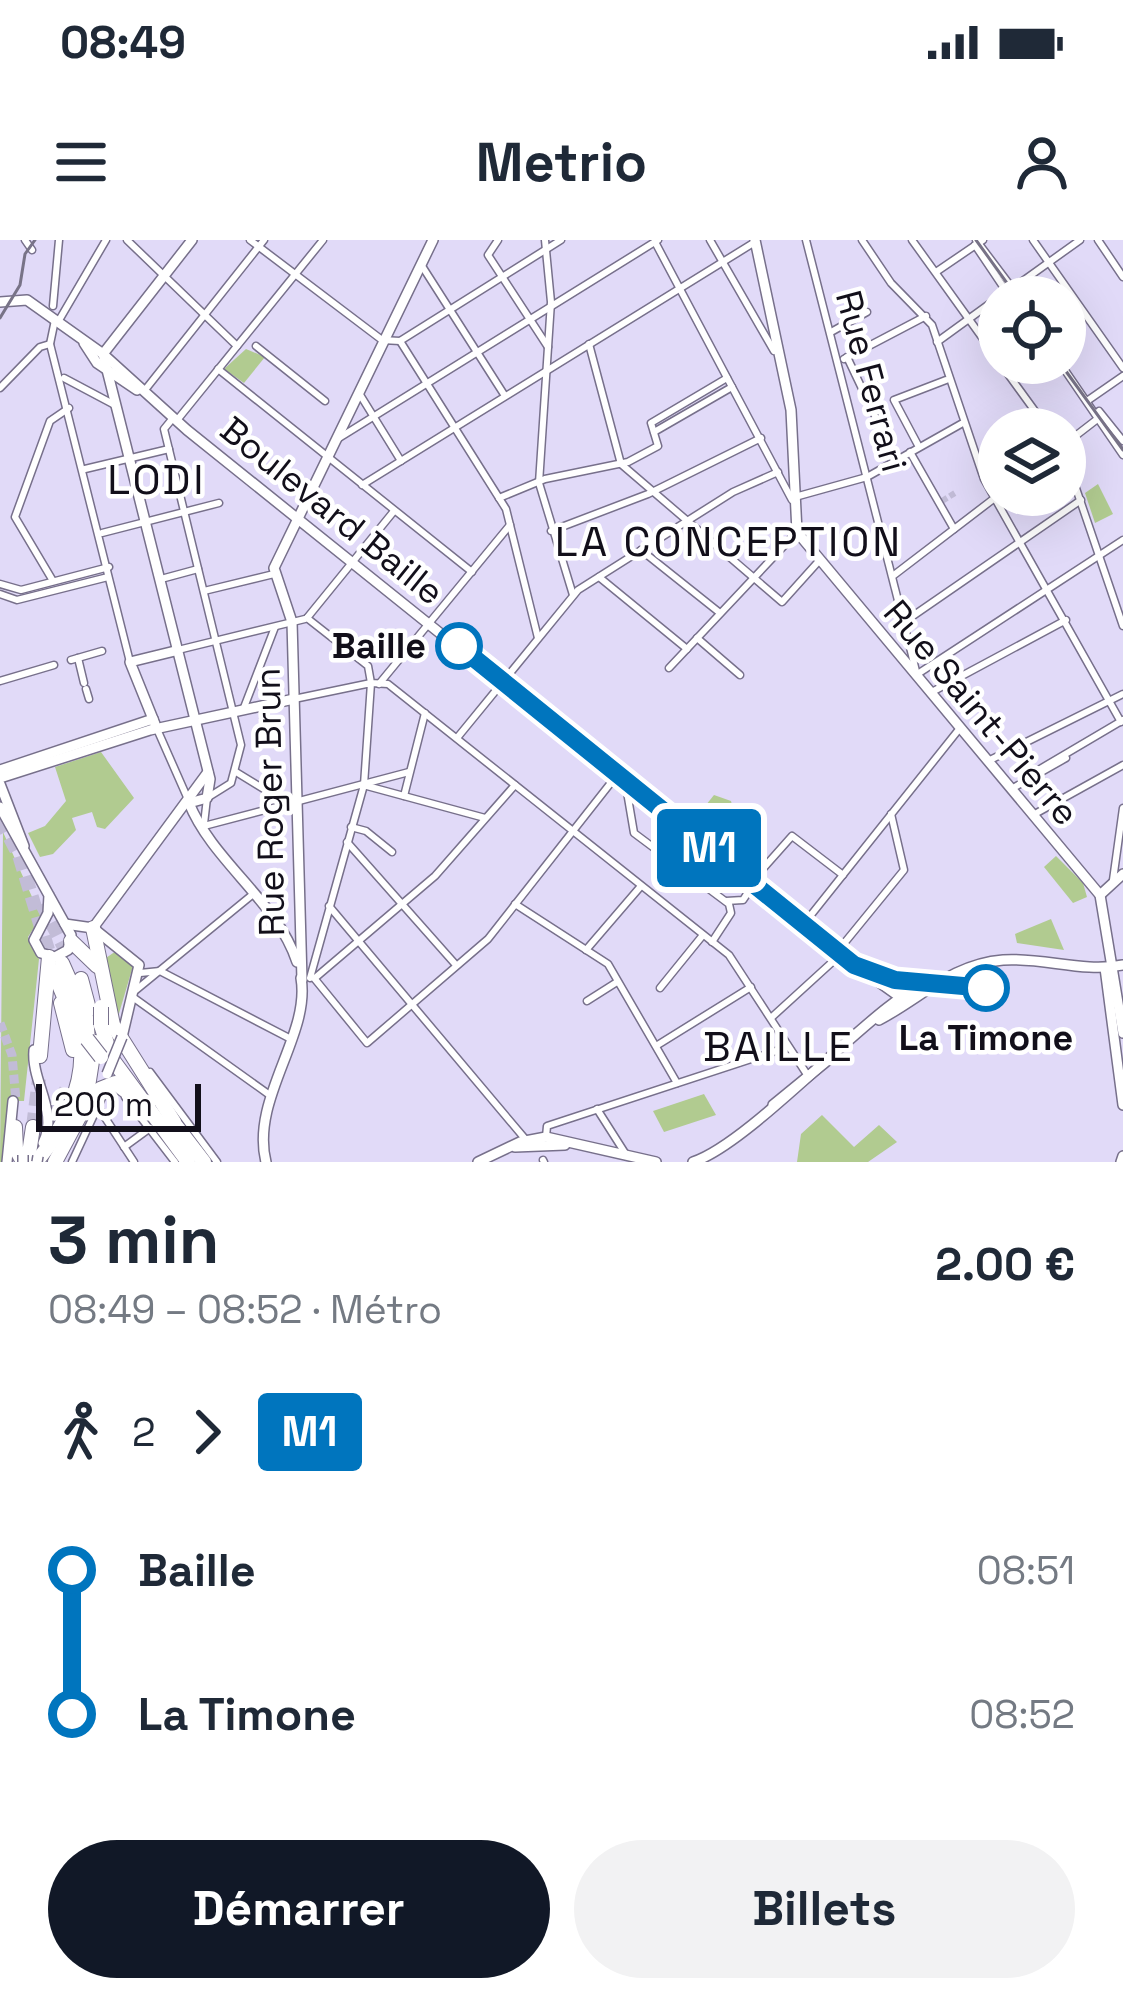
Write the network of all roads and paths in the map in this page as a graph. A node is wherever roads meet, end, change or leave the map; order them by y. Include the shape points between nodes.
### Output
1 (59, 240) edge
2 (106, 240) edge
3 (127, 240) edge
4 (192, 240) edge
5 (250, 240) edge
6 (323, 240) edge
7 (433, 240) edge
8 (498, 240) edge
9 (560, 240) edge
10 (710, 240) edge
11 (806, 240) edge
12 (862, 240) edge
13 (913, 240) edge
14 (1033, 240) edge
15 (1080, 240) edge
16 (1098, 240) edge
17 (656, 241) edge
18 (755, 241) edge
19 (978, 242) edge
20 (261, 243) edge
21 (546, 244) edge
22 (722, 261) junction
23 (1048, 262) junction
24 (422, 266) junction
25 (935, 272) junction
26 (295, 274) junction
27 (164, 275) junction
28 (996, 276) edge
29 (1030, 276) edge
30 (502, 277) junction
31 (1123, 277) edge
32 (679, 287) junction
33 (0, 302) edge
34 (53, 306) dead end
35 (551, 307) junction
36 (450, 310) junction
37 (867, 312) dead end
38 (978, 313) edge
39 (204, 314) junction
40 (926, 316) junction
41 (969, 319) junction
42 (530, 320) junction
43 (57, 321) junction
44 (978, 331) edge
45 (830, 332) junction
46 (382, 340) junction
47 (251, 341) junction
48 (400, 341) junction
49 (937, 342) junction
50 (50, 344) junction
51 (589, 344) junction
52 (237, 346) junction
53 (548, 347) junction
54 (1123, 347) edge
55 (774, 351) junction
56 (478, 353) junction
57 (1113, 354) junction
58 (97, 356) junction
59 (847, 357) junction
60 (838, 362) junction
61 (218, 369) junction
62 (547, 370) junction
63 (106, 371) junction
64 (1123, 372) edge
65 (61, 376) junction
66 (727, 378) junction
67 (946, 380) junction
68 (1077, 384) edge
69 (428, 385) junction
70 (732, 387) junction
71 (0, 388) edge
72 (358, 392) junction
73 (142, 393) junction
74 (505, 396) junction
75 (1089, 400) junction
76 (326, 401) dead end
77 (113, 404) junction
78 (69, 408) junction
79 (1101, 417) junction
80 (174, 419) junction
81 (375, 419) junction
82 (961, 424) junction
83 (454, 428) junction
84 (1086, 428) edge
85 (654, 432) junction
86 (761, 438) junction
87 (335, 439) junction
88 (1123, 441) edge
89 (919, 447) junction
90 (169, 449) junction
91 (910, 452) junction
92 (1123, 455) edge
93 (326, 456) junction
94 (978, 457) edge
95 (128, 459) junction
96 (896, 460) junction
97 (401, 461) junction
98 (621, 464) junction
99 (85, 470) junction
100 (778, 472) junction
101 (868, 476) junction
102 (539, 483) junction
103 (362, 485) junction
104 (653, 491) junction
105 (499, 498) junction
106 (795, 500) junction
107 (219, 503) dead end
108 (184, 511) junction
109 (394, 511) junction
110 (978, 511) edge
111 (1086, 515) edge
112 (1009, 516) edge
113 (1057, 516) edge
114 (298, 519) junction
115 (688, 520) junction
116 (144, 522) junction
117 (511, 525) junction
118 (954, 529) junction
119 (551, 531) junction
120 (797, 532) junction
121 (102, 533) junction
122 (1022, 540) junction
123 (1123, 540) edge
124 (641, 550) junction
125 (1100, 556) junction
126 (353, 562) junction
127 (818, 562) junction
128 (109, 567) junction
129 (198, 569) junction
130 (472, 572) junction
131 (274, 574) junction
132 (894, 575) junction
133 (754, 576) junction
134 (108, 577) junction
135 (599, 577) junction
136 (53, 580) junction
137 (158, 580) junction
138 (0, 584) edge
139 (1048, 589) junction
140 (204, 591) junction
141 (0, 594) edge
142 (573, 595) junction
143 (720, 614) junction
144 (307, 618) junction
145 (907, 620) junction
146 (1066, 620) junction
147 (292, 622) junction
148 (429, 622) junction
149 (1123, 626) edge
150 (275, 627) junction
151 (538, 638) junction
152 (697, 638) junction
153 (216, 641) junction
154 (126, 645) junction
155 (112, 648) dead end
156 (687, 649) junction
157 (102, 651) dead end
158 (175, 651) junction
159 (130, 662) junction
160 (54, 665) dead end
161 (669, 668) dead end
162 (0, 670) edge
163 (740, 675) dead end
164 (916, 675) junction
165 (2, 680) edge
166 (502, 682) junction
167 (375, 683) junction
168 (86, 690) dead end
169 (930, 693) junction
170 (1123, 694) edge
171 (295, 699) junction
172 (1110, 700) junction
173 (238, 711) junction
174 (425, 712) junction
175 (1122, 721) edge
176 (192, 722) junction
177 (155, 724) junction
178 (960, 728) junction
179 (457, 738) junction
180 (1066, 758) dead end
181 (988, 761) junction
182 (1123, 765) edge
183 (208, 772) junction
184 (236, 772) junction
185 (409, 772) junction
186 (1035, 772) dead end
187 (0, 777) edge
188 (364, 785) junction
189 (515, 785) junction
190 (624, 785) junction
191 (1013, 788) dead end
192 (404, 796) junction
193 (208, 798) junction
194 (189, 803) junction
195 (292, 803) junction
196 (0, 807) edge
197 (1123, 808) edge
198 (891, 814) junction
199 (1033, 814) junction
200 (175, 816) junction
201 (485, 818) junction
202 (202, 824) junction
203 (351, 827) junction
204 (572, 831) junction
205 (347, 842) junction
206 (24, 847) junction
207 (392, 852) dead end
208 (1123, 874) edge
209 (843, 875) junction
210 (1112, 883) junction
211 (752, 884) junction
212 (640, 886) junction
213 (49, 895) junction
214 (252, 895) junction
215 (1100, 896) junction
216 (727, 901) junction
217 (402, 904) junction
218 (515, 904) junction
219 (329, 906) junction
220 (45, 921) junction
221 (64, 924) junction
222 (802, 925) junction
223 (93, 928) junction
224 (703, 935) junction
225 (358, 941) junction
226 (712, 942) junction
227 (296, 950) junction
228 (586, 950) junction
229 (838, 954) junction
230 (59, 957) junction
231 (457, 966) junction
232 (160, 971) junction
233 (1114, 972) edge
234 (140, 973) junction
235 (81, 979) junction
236 (309, 979) junction
237 (617, 982) junction
238 (752, 987) junction
239 (660, 988) dead end
240 (60, 989) junction
241 (135, 994) junction
242 (587, 1001) dead end
243 (899, 1002) junction
244 (412, 1004) junction
245 (73, 1018) junction
246 (770, 1018) junction
247 (108, 1021) junction
248 (1123, 1033) edge
249 (289, 1038) junction
250 (656, 1046) junction
251 (788, 1047) junction
252 (40, 1056) dead end
253 (808, 1076) junction
254 (100, 1077) junction
255 (677, 1084) junction
256 (66, 1090) tunnel mouth
257 (271, 1096) junction
258 (15, 1101) tunnel mouth
259 (1123, 1105) edge
260 (98, 1108) junction
261 (597, 1109) junction
262 (161, 1125) junction
263 (12, 1128) junction
264 (526, 1140) junction
265 (544, 1142) junction
266 (124, 1147) junction
267 (515, 1147) junction
268 (44, 1154) edge
269 (496, 1158) edge
270 (623, 1158) edge
271 (261, 1159) edge
272 (542, 1161) edge
273 (644, 1161) edge
274 (8, 1162) edge
275 (85, 1162) edge
276 (134, 1162) edge
277 (185, 1162) edge
278 (217, 1162) edge
279 (478, 1162) edge
280 (656, 1162) edge
281 (693, 1162) edge

1 - 34 street
2 - 43 street
3 - 27 street
4 - 27 main road
5 - 20 street
6 - 26 street
7 - 24 main road
8 - 30 street via 488,255
9 - 21 street
10 - 22 street
11 - 45 street, Rue Ferrari
12 - 40 street
13 - 25 street
14 - 23 street
15 - 23 street
16 - 31 street
17 - 32 street
17 - 35 street
18 - 22 street
18 - 55 main road, Rue Saint-Pierre
19 - 25 street
19 - 28 street
20 - 26 street
20 - 39 street
21 - 30 street
21 - 35 street
22 - 32 street
22 - 55 street
23 - 29 street
23 - 57 street
24 - 36 street
24 - 46 main road
25 - 41 street
26 - 46 street
26 - 47 street
27 - 39 street
27 - 58 main road
30 - 36 street
30 - 42 street
32 - 51 street
32 - 66 street
33 - 43 main road, Boulevard Baille via 20,298
35 - 42 street
35 - 53 street
36 - 48 street
36 - 56 street
37 - 45 street
38 - 41 street
39 - 52 street
39 - 73 street
40 - 49 street
40 - 59 street
41 - 44 street
41 - 49 street
42 - 53 street
42 - 56 street
43 - 50 street
43 - 58 main road, Boulevard Baille
45 - 60 street, Rue Ferrari
46 - 48 street
46 - 72 main road
47 - 52 street
47 - 76 street
48 - 69 street
49 - 67 street
50 - 65 street
50 - 71 street
51 - 62 street
51 - 98 street
52 - 61 street
53 - 62 street
54 - 57 street
55 - 106 main road, Rue Saint-Pierre via 790,410
56 - 69 street
56 - 74 street
57 - 64 street
58 - 63 main road
58 - 73 main road, Boulevard Baille
59 - 60 street
59 - 96 street
60 - 101 street, Rue Ferrari
61 - 80 street
61 - 93 street
62 - 74 street
62 - 102 street
63 - 73 main road, Boulevard Baille
63 - 77 main road
64 - 75 street
65 - 77 street
65 - 78 street
66 - 70 street
66 - 85 street via 651,423
67 - 82 street
67 - 89 street via 894,400
68 - 75 street
69 - 81 street
69 - 83 street
70 - 85 street
70 - 86 street
72 - 81 street
72 - 87 main road
73 - 80 main road, Boulevard Baille
74 - 83 street
75 - 79 street
77 - 95 main road
78 - 99 street
78 - 136 street via 50,422 15,517
79 - 84 street
79 - 88 street
79 - 92 street
80 - 90 street via 164,429
80 - 114 main road, Boulevard Baille
81 - 87 street
81 - 97 street
82 - 89 street
82 - 94 street
83 - 97 street
83 - 105 street
85 - 98 street via 658,446
86 - 100 street
86 - 104 street
87 - 93 main road
89 - 91 street
90 - 95 street
90 - 108 street
91 - 96 street
91 - 118 street
93 - 103 street
93 - 114 main road
95 - 99 street
95 - 116 main road
96 - 101 street
97 - 103 street
98 - 102 street
98 - 104 street
99 - 121 street
100 - 106 street
100 - 115 street
101 - 106 street
101 - 132 street, Rue Ferrari
102 - 105 street
102 - 119 street
103 - 109 street
104 - 115 street
104 - 119 street
105 - 117 street
106 - 120 main road, Rue Saint-Pierre
107 - 108 street
108 - 116 street
108 - 129 street
109 - 126 street
109 - 130 street
110 - 118 street
111 - 125 street
112 - 122 street
113 - 122 street
114 - 126 main road, Boulevard Baille
114 - 131 main road
115 - 124 street
115 - 133 street
116 - 121 street
116 - 137 main road
117 - 130 street
117 - 151 street
118 - 132 street
119 - 142 street
120 - 127 main road, Rue Saint-Pierre
120 - 133 street
121 - 128 street
122 - 139 street
122 - 145 street
123 - 125 street
124 - 135 street
124 - 143 street
125 - 139 street
125 - 149 street
126 - 144 street
126 - 148 main road, Boulevard Baille
127 - 133 street via 782,602
127 - 164 main road, Rue Saint-Pierre
128 - 134 street
128 - 136 street
129 - 137 street
129 - 140 street
130 - 148 street
131 - 140 street
131 - 147 main road, Rue Roger Brun
132 - 145 street, Rue Ferrari
133 - 143 street
134 - 141 street via 17,600
134 - 154 street
135 - 142 street
135 - 156 street
136 - 138 street via 21,590
137 - 158 main road
139 - 146 street
139 - 164 street
140 - 153 street
142 - 151 street
143 - 152 street
144 - 147 street
144 - 167 street via 368,666
145 - 164 street, Rue Ferrari
146 - 169 street
146 - 172 street
147 - 150 street
147 - 171 main road, Rue Roger Brun
148 - 166 main road, Boulevard Baille
148 - 167 street
150 - 153 street
150 - 173 street
151 - 166 street
152 - 156 street
152 - 163 street
153 - 158 street
153 - 173 street
154 - 155 street
154 - 159 street
156 - 161 street
157 - 168 street via 74,659
158 - 159 main road
158 - 176 main road
159 - 177 main road
160 - 165 street
162 - 165 street
164 - 169 main road, Rue Saint-Pierre
166 - 179 street
166 - 190 main road, Boulevard Baille
167 - 171 street
167 - 174 street
167 - 188 street
169 - 178 main road, Rue Saint-Pierre
170 - 172 street
171 - 173 main road
171 - 195 main road, Rue Roger Brun
172 - 175 street
172 - 181 street
173 - 176 main road
173 - 184 street
174 - 179 street
174 - 185 street
175 - 186 street
176 - 177 main road
176 - 183 main road
177 - 187 main road
177 - 194 street
178 - 181 main road, Rue Saint-Pierre
178 - 198 street
179 - 189 street
180 - 191 street
181 - 199 main road, Rue Saint-Pierre
182 - 199 street
183 - 193 main road
183 - 194 main road
184 - 193 street
184 - 195 street
185 - 188 street
185 - 192 street
187 - 206 main road
188 - 192 street
188 - 195 street
188 - 203 street
189 - 201 street
189 - 204 street
190 - 204 street
190 - 211 main road, Boulevard Baille
190 - 216 street via 634,833
192 - 201 street
193 - 194 main road
193 - 202 street
194 - 200 main road
194 - 202 main road
195 - 202 street
195 - 227 main road, Rue Roger Brun
196 - 206 main road
197 - 210 street
198 - 209 street
198 - 229 street via 904,870
199 - 215 main road, Rue Saint-Pierre
200 - 202 main road
200 - 223 main road
201 - 217 street
202 - 214 main road
203 - 205 street
203 - 207 street
204 - 212 street
204 - 218 street
205 - 217 street
205 - 219 street
206 - 213 main road
208 - 210 main road
209 - 211 street via 795,836
209 - 222 street
210 - 215 main road
211 - 216 street via 743,900
211 - 222 main road, Boulevard Baille
212 - 224 street
212 - 228 street
213 - 220 main road
213 - 221 main road
214 - 227 main road
214 - 232 street
215 - 233 main road, Rue Saint-Pierre
216 - 226 street via 731,913
217 - 225 street
217 - 231 street
218 - 228 street
218 - 231 street
219 - 225 street
219 - 236 street
220 - 221 main road
220 - 230 main road via 34,940
221 - 223 main road
221 - 230 main road
222 - 229 main road, Boulevard Baille
223 - 234 main road
223 - 247 highway
224 - 226 street
224 - 239 street
225 - 236 street
225 - 244 street
226 - 238 street
227 - 236 main road, Rue Roger Brun
228 - 237 street via 608,964
229 - 243 main road, Boulevard Baille
229 - 246 street
230 - 235 highway
230 - 240 highway
230 - 247 highway via 86,959
230 - 252 highway
230 - 268 main road via 33,1059 47,1108
230 - 268 highway via 90,1033 81,1090
231 - 244 street
232 - 234 street
232 - 241 street
232 - 249 street
233 - 243 main road via 1007,960 966,968
233 - 248 main road, Rue Saint-Pierre
233 - 259 main road, Rue Saint-Pierre
234 - 241 main road
235 - 247 highway
235 - 254 highway
236 - 244 street via 367,1043
236 - 249 main road, Rue Roger Brun
237 - 242 street
237 - 250 street
238 - 246 street
238 - 250 street
240 - 245 highway
240 - 256 highway via 74,1054
241 - 247 main road
241 - 257 street
243 - 253 main road
244 - 264 street
245 - 254 highway
245 - 262 highway, bridge
246 - 251 street
247 - 254 main road, bridge
247 - 262 highway
247 - 262 highway
247 - 262 highway via 112,1059
247 - 277 highway via 121,1060
247 - 278 street
249 - 257 main road, Rue Roger Brun
250 - 255 street
251 - 253 street
251 - 255 street
253 - 281 main road via 728,1144
254 - 260 street
254 - 262 street
254 - 268 highway
254 - 268 highway
254 - 268 highway via 73,1098
254 - 277 highway via 129,1094
255 - 261 street
257 - 271 main road, Rue Roger Brun
258 - 263 main road
260 - 266 street
260 - 268 street
261 - 265 street via 547,1126
261 - 270 street
262 - 266 street
262 - 277 highway
263 - 268 highway via 16,1149
263 - 274 main road
264 - 265 main road
264 - 267 main road
265 - 267 main road
265 - 270 main road
265 - 272 main road
266 - 276 street
267 - 269 main road
268 - 275 street
269 - 279 main road
270 - 273 main road
273 - 280 main road

